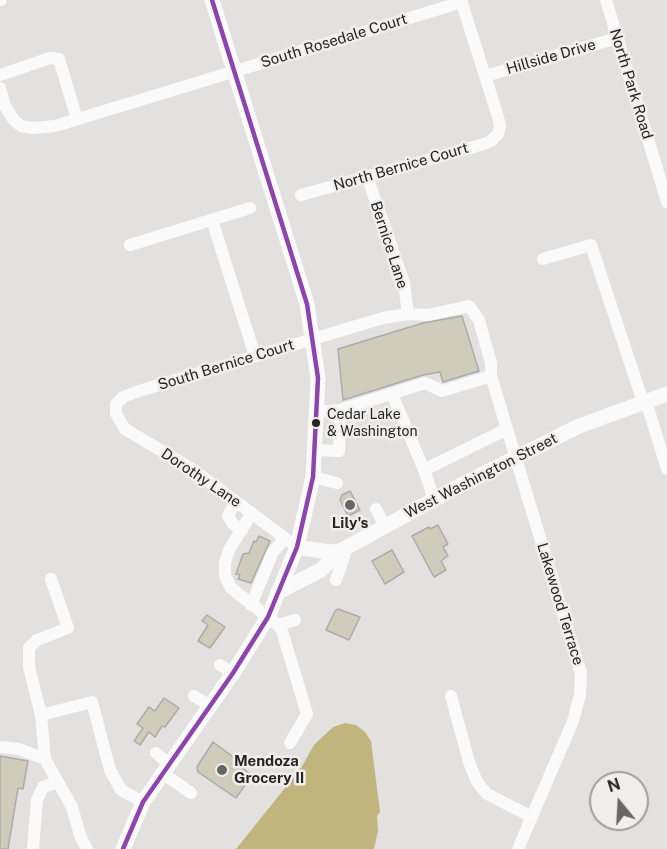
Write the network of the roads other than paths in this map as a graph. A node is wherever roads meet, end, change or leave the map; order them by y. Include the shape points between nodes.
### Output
1 (212, 0) edge
2 (606, 0) edge
3 (462, 1) edge
4 (617, 38) junction
5 (234, 72) junction
6 (0, 75) edge
7 (485, 76) junction
8 (0, 88) edge
9 (13, 119) junction
10 (77, 119) junction
11 (0, 123) edge
12 (367, 176) junction
13 (301, 195) dead end
14 (667, 202) edge
15 (250, 208) dead end
16 (212, 220) junction
17 (130, 245) dead end
18 (543, 259) dead end
19 (408, 314) junction
20 (312, 339) junction
21 (255, 356) junction
22 (491, 376) junction
23 (392, 394) junction
24 (667, 394) edge
25 (645, 401) junction
26 (116, 404) joint
27 (340, 410) junction
28 (316, 412) junction
29 (507, 429) junction
30 (315, 450) junction
31 (517, 457) junction
32 (666, 460) edge
33 (424, 470) junction
34 (313, 477) junction
35 (337, 483) dead end
36 (434, 500) junction
37 (236, 501) junction
38 (376, 509) dead end
39 (252, 513) junction
40 (385, 526) junction
41 (242, 530) junction
42 (291, 543) junction
43 (344, 549) junction
44 (51, 579) dead end
45 (336, 580) dead end
46 (278, 592) junction
47 (250, 605) junction
48 (295, 620) dead end
49 (273, 621) junction
50 (194, 696) dead end
51 (451, 696) dead end
52 (210, 706) junction
53 (41, 715) junction
54 (291, 742) dead end
55 (0, 747) edge
56 (156, 753) dead end
57 (45, 759) junction
58 (167, 769) junction
59 (58, 782) junction
60 (191, 793) dead end
61 (143, 802) junction
62 (532, 817) junction
63 (33, 849) edge
64 (87, 849) edge
65 (123, 849) edge
66 (518, 849) edge

1 - 5 main road
2 - 4 street, North Park Road
3 - 5 street, South Rosedale Court
3 - 7 street
4 - 7 street, Hillside Drive
4 - 14 street, North Park Road
5 - 10 street, South Rosedale Court
5 - 20 main road via 307,303
6 - 10 street via 50,58 59,59
7 - 12 street, North Bernice Court via 500,126 491,141
8 - 9 street
9 - 10 street, South Rosedale Court via 21,126 33,128
9 - 11 street
12 - 13 street, North Bernice Court
12 - 19 street, Bernice Lane via 404,283
15 - 16 street
16 - 17 street
16 - 21 street
18 - 25 street via 591,245
19 - 20 street, South Bernice Court
19 - 22 street, South Bernice Court via 428,315 469,306 479,320
20 - 21 street, South Bernice Court
20 - 28 main road via 318,378
21 - 26 street, South Bernice Court via 139,390
22 - 23 street via 442,391 425,383
22 - 29 street, Lakewood Terrace
23 - 27 street
23 - 33 street
24 - 25 main road, West Washington Street
25 - 31 main road, West Washington Street via 579,426
25 - 32 street
26 - 37 street, Dorothy Lane via 116,414 125,429
27 - 28 street
27 - 30 street via 339,451
28 - 30 main road
29 - 31 street, Lakewood Terrace
29 - 33 street
30 - 34 main road
31 - 36 main road, West Washington Street
31 - 62 street, Lakewood Terrace via 581,673 573,722
33 - 36 street
34 - 35 street
34 - 42 main road
36 - 40 main road, West Washington Street
37 - 39 street, Dorothy Lane
37 - 41 street via 228,516
38 - 40 street
39 - 41 street
39 - 42 street, Dorothy Lane
40 - 43 main road, West Washington Street
41 - 47 street via 227,555 225,576 231,588
42 - 43 main road via 329,552
42 - 46 main road
42 - 47 street via 273,552
43 - 45 street
43 - 46 main road, West Washington Street via 321,570
44 - 53 street via 68,628 37,640 29,648 29,668
46 - 49 main road
47 - 49 street
48 - 49 street
49 - 52 main road via 226,669
49 - 54 street via 289,648 308,714
50 - 52 street
51 - 62 street via 477,782 487,794
52 - 58 main road
53 - 57 street
53 - 61 street via 92,702 110,770 121,790
55 - 57 street
56 - 58 street
57 - 59 street
58 - 60 street
58 - 61 main road
59 - 63 street via 43,787 37,800
59 - 64 street
61 - 65 main road
62 - 66 street, Lakewood Terrace

